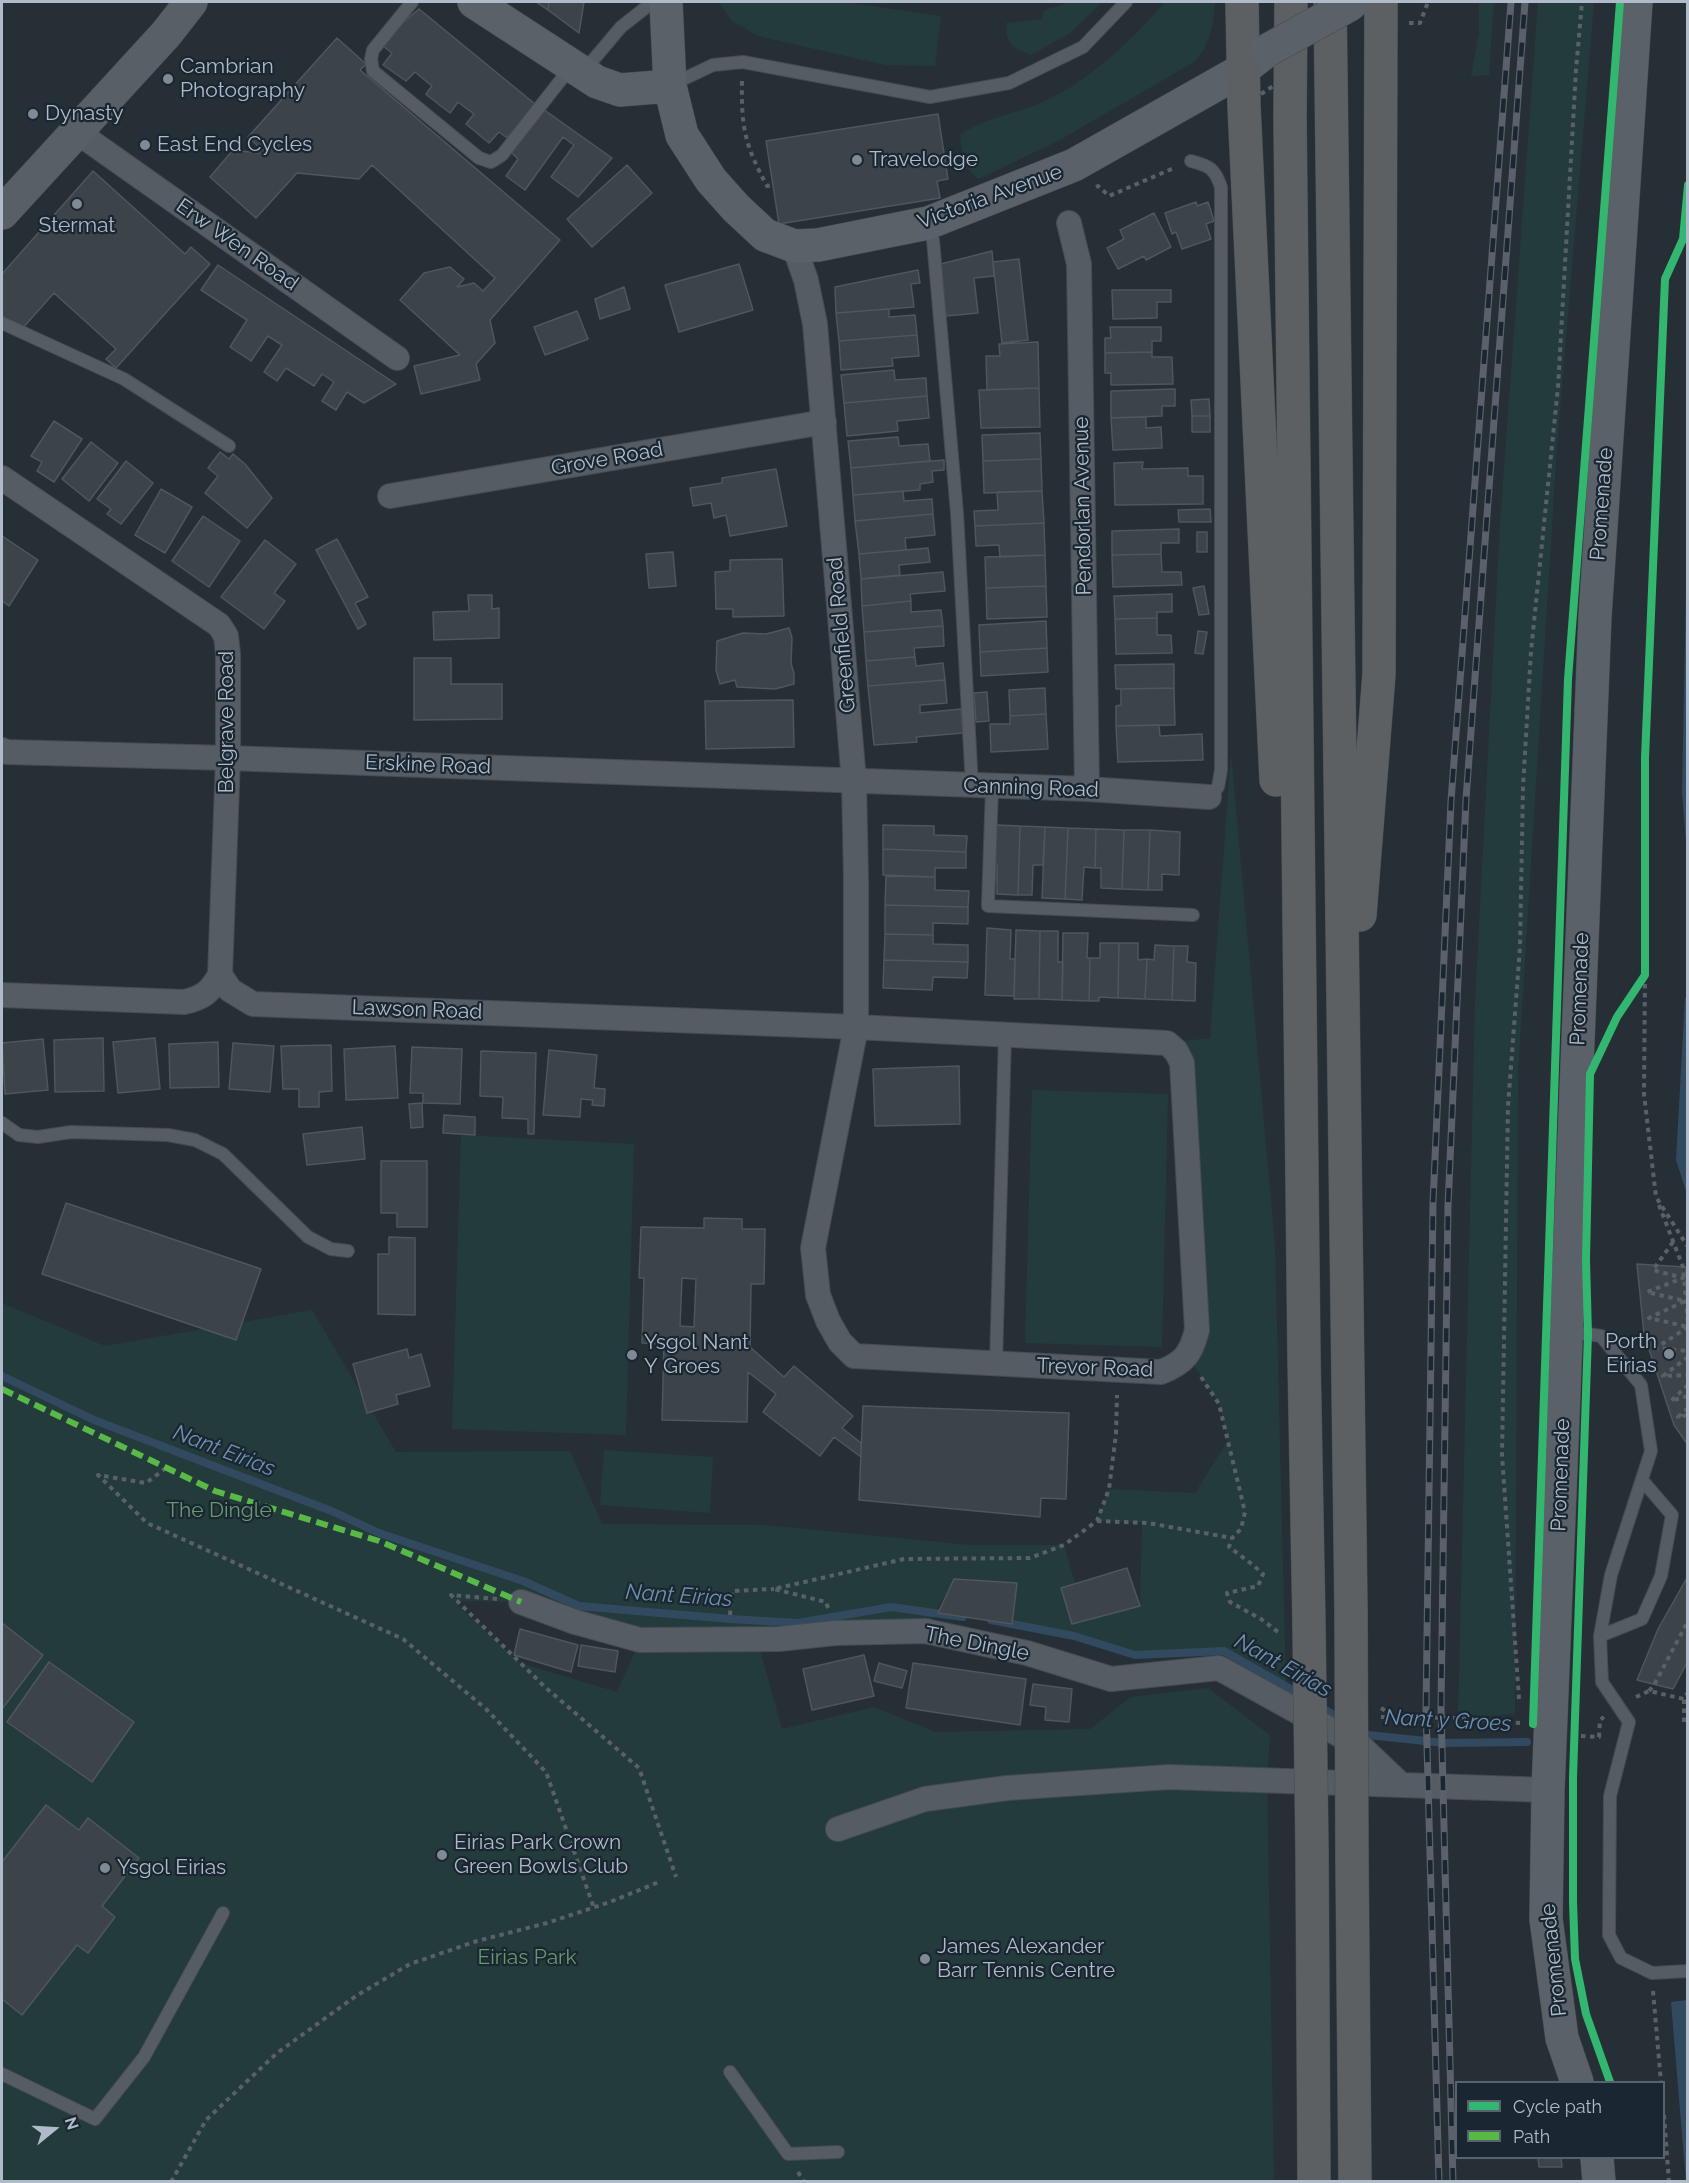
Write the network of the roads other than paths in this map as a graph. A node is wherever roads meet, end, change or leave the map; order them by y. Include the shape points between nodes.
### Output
1 (191, 2) edge
2 (412, 2) edge
3 (474, 2) edge
4 (1126, 2) edge
5 (1242, 2) edge
6 (1291, 2) edge
7 (1354, 2) edge
8 (1636, 2) edge
9 (665, 5) edge
10 (577, 70) junction
11 (1253, 80) junction
12 (670, 86) junction
13 (77, 132) junction
14 (1191, 161) road end
15 (2, 213) edge
16 (1069, 223) dead end
17 (933, 240) dead end
18 (794, 246) junction
19 (2, 323) edge
20 (397, 358) dead end
21 (824, 422) junction
22 (229, 446) dead end
23 (2, 478) edge
24 (390, 496) dead end
25 (2, 750) edge
26 (228, 758) junction
27 (854, 781) junction
28 (982, 786) junction
29 (1087, 789) junction
30 (1209, 797) joint
31 (1192, 915) dead end
32 (220, 975) junction
33 (2, 995) edge
34 (856, 1027) junction
35 (1005, 1034) junction
36 (2, 1123) edge
37 (1344, 1126) junction
38 (348, 1251) dead end
39 (1567, 1331) junction
40 (1304, 1357) junction
41 (996, 1364) junction
42 (1642, 1480) junction
43 (521, 1602) road end
44 (1600, 1636) junction
45 (1400, 1784) junction
46 (1548, 1790) junction
47 (838, 1829) dead end
48 (223, 1912) dead end
49 (1688, 1971) edge
50 (730, 2072) dead end
51 (2, 2074) edge
52 (1577, 2081) edge
53 (838, 2152) dead end
54 (1597, 2159) edge
55 (1314, 2181) edge
56 (1355, 2181) edge
57 (1599, 2181) edge

1 - 13 main road
2 - 10 lane via 374,50 373,71 479,158 490,162 502,155
3 - 10 street
4 - 12 lane via 1083,47 1009,84 930,97 743,62 712,66
5 - 11 highway
6 - 40 highway
7 - 11 street, Victoria Avenue, bridge
7 - 37 highway
7 - 37 highway via 1379,674
8 - 39 street, Promenade via 1595,616
9 - 10 lane via 649,5
9 - 12 street, Victoria Avenue
10 - 12 street via 620,90
11 - 18 street, Victoria Avenue via 1074,165 928,223 818,245
11 - 40 highway
12 - 18 street, Victoria Avenue via 682,135 711,180 765,235
13 - 15 main road
13 - 20 street, Erw Wen Road
14 - 30 lane via 1207,165 1221,187 1221,770 1218,787
16 - 29 street, Pendorlan Avenue via 1079,264
17 - 28 lane
18 - 21 street, Greenfield Road via 815,324
19 - 22 lane via 124,379
21 - 24 street, Grove Road
21 - 27 street, Greenfield Road
23 - 26 street, Belgrave Road via 219,625 228,643
25 - 26 street, Erskine Road
26 - 27 street, Erskine Road
26 - 32 street, Belgrave Road
27 - 28 street, Canning Road
27 - 34 street, Greenfield Road
28 - 29 street, Canning Road
28 - 31 lane via 988,906
29 - 30 street, Canning Road
32 - 33 street via 212,989 184,1002
32 - 34 street, Lawson Road via 230,990 253,1004
34 - 35 street
34 - 41 street, Trevor Road via 813,1248 818,1295 828,1321 854,1356
35 - 41 lane
35 - 41 street, Trevor Road via 1167,1043 1176,1051 1182,1063 1197,1330 1188,1356 1161,1372
36 - 38 lane via 19,1135 38,1137 71,1132 168,1135 195,1140 223,1154 308,1237 331,1249
37 - 56 highway, bridge
39 - 42 lane via 1601,1336 1641,1385 1651,1451
39 - 46 street, Promenade via 1568,1734
40 - 55 highway, bridge via 1294,1629 1312,1851
42 - 44 lane via 1611,1575
42 - 44 lane via 1672,1515 1661,1576 1642,1619
43 - 45 street, The Dingle via 640,1640 780,1639 926,1631 1027,1653 1112,1679 1219,1668 1360,1746
44 - 49 lane via 1602,1682 1629,1722 1610,1796 1609,1935 1621,1958 1652,1972
45 - 46 street
45 - 47 street via 1169,1777 1007,1788 924,1799
46 - 52 street, Promenade via 1546,1919 1562,2038
48 - 51 lane via 144,2057 95,2119
50 - 53 lane via 788,2154
54 - 57 street

